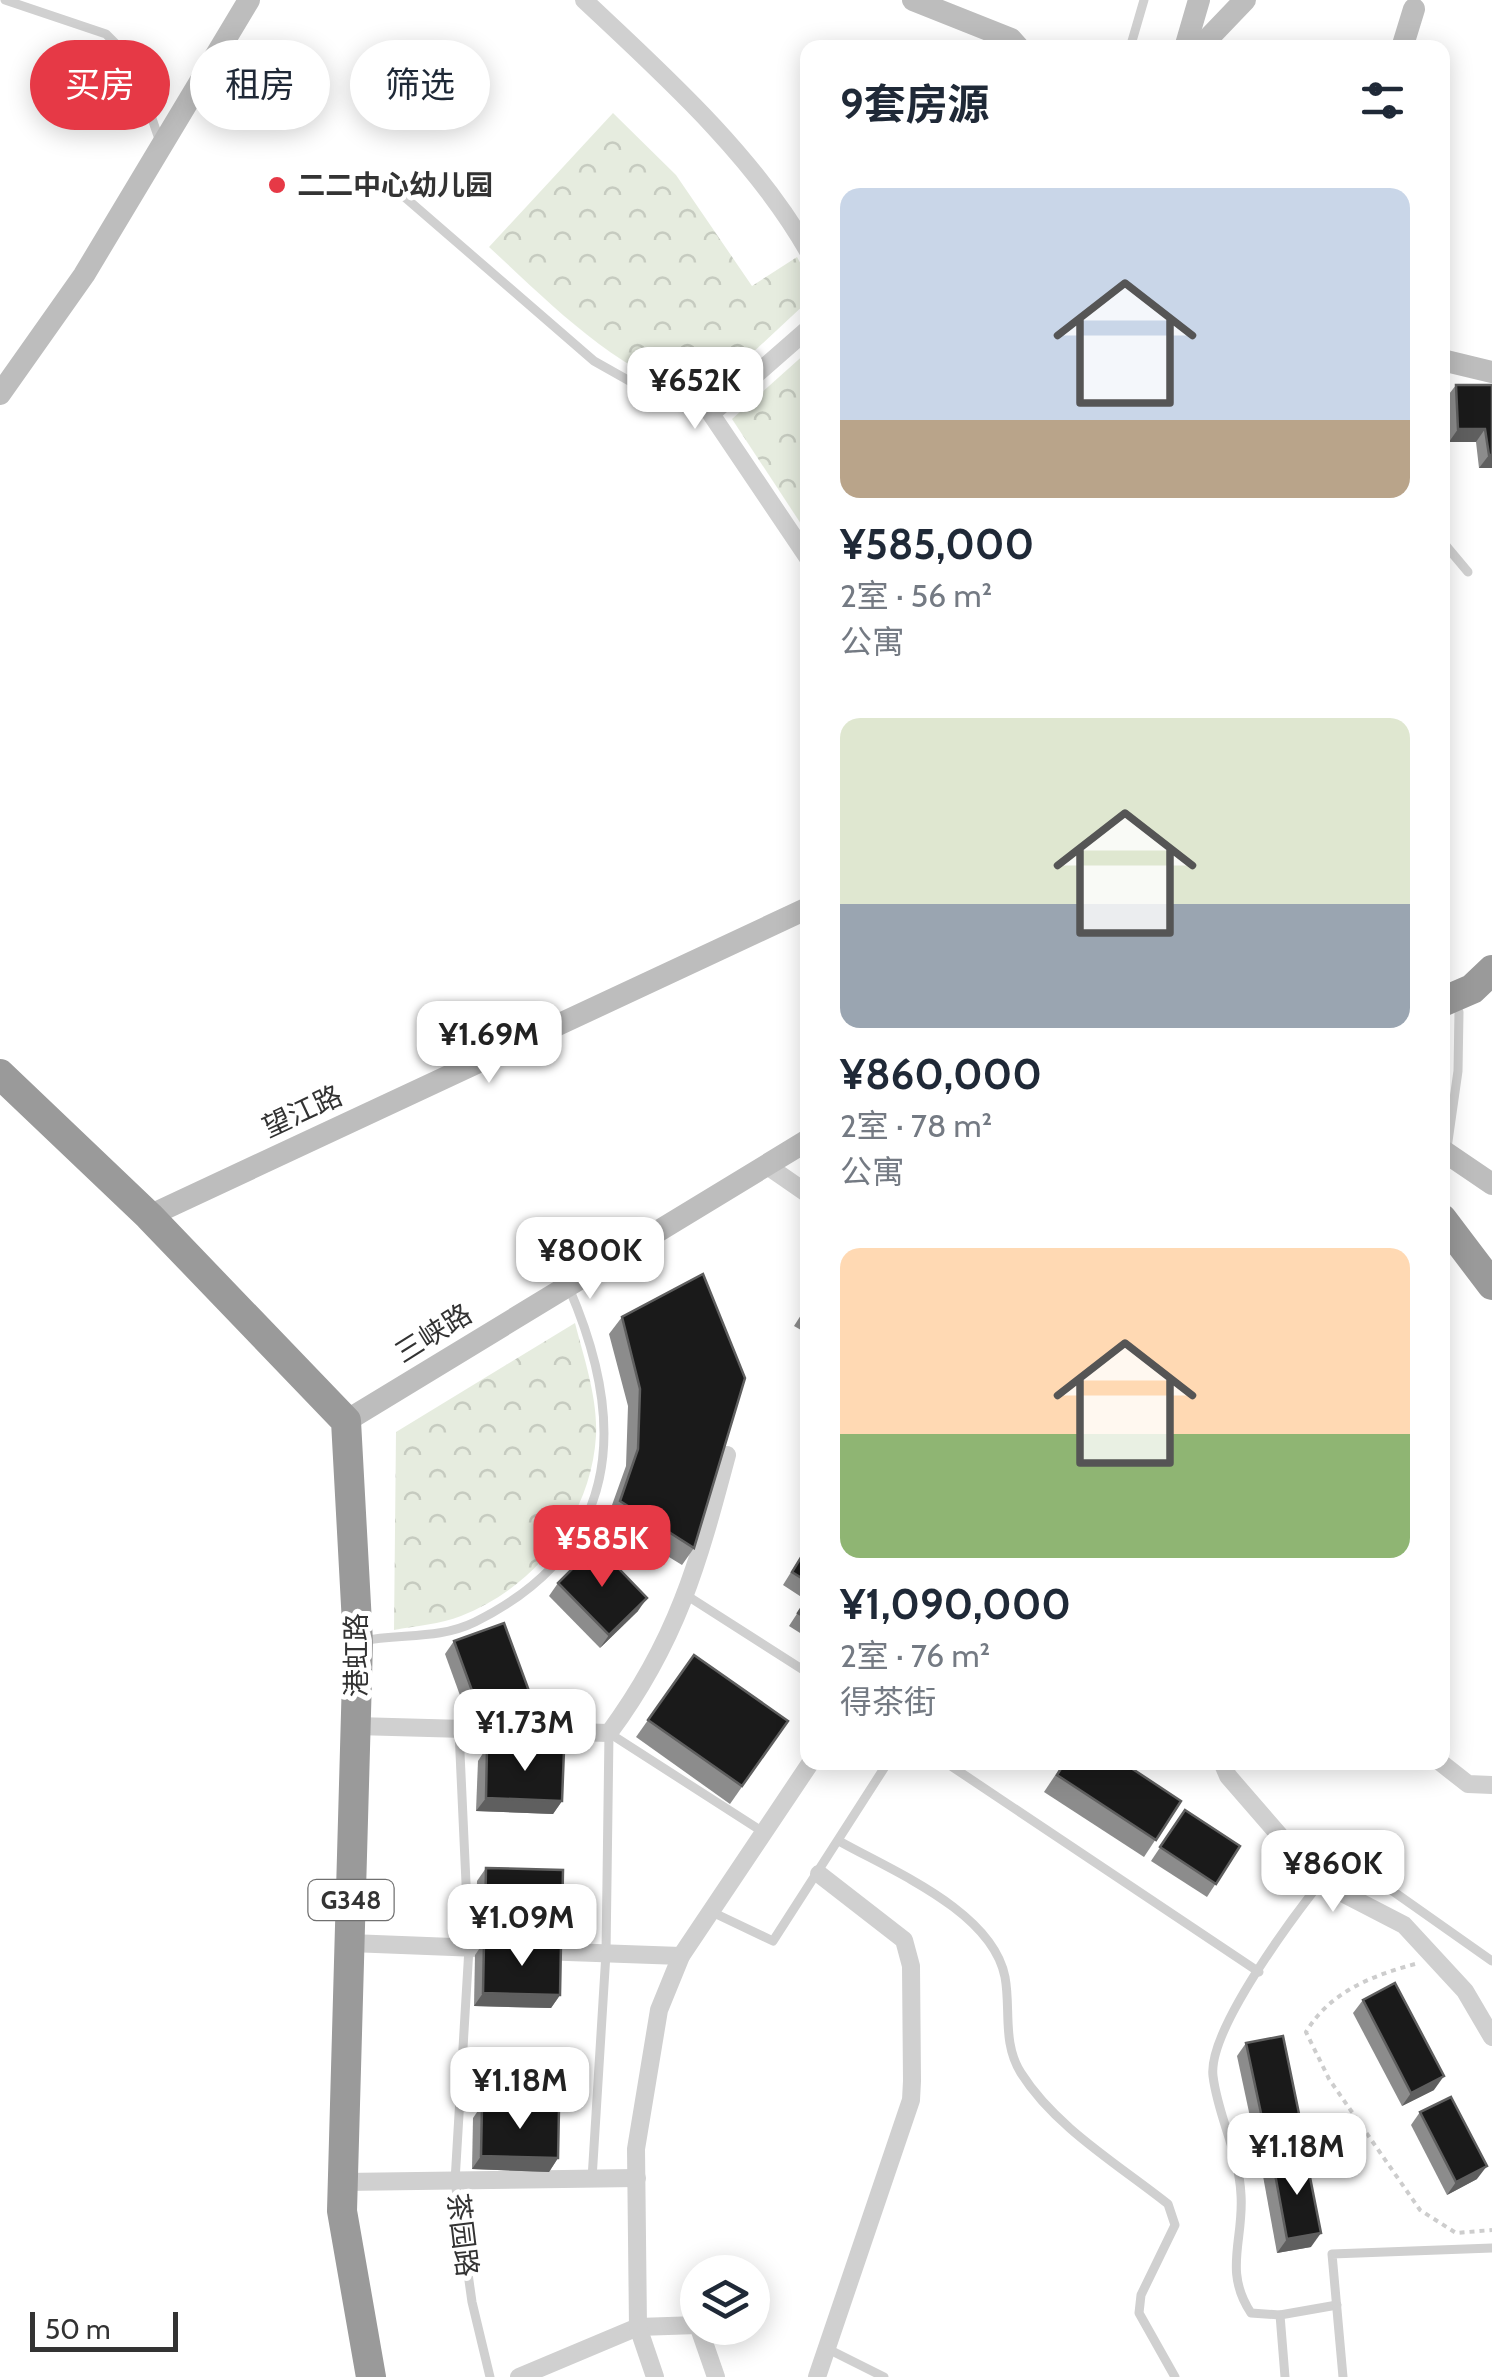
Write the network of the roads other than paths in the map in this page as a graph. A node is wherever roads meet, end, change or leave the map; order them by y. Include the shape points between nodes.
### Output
1 (5, 0) edge
2 (249, 0) edge
3 (584, 0) edge
4 (913, 0) edge
5 (1144, 0) edge
6 (1200, 0) edge
7 (1246, 0) edge
8 (1414, 9) dead end
9 (1012, 40) edge
10 (1132, 40) edge
11 (1188, 40) edge
12 (1208, 40) edge
13 (1404, 40) edge
14 (161, 146) junction
15 (393, 187) dead end
16 (800, 237) edge
17 (800, 337) edge
18 (1450, 362) edge
19 (1492, 372) edge
20 (0, 394) edge
21 (712, 414) junction
22 (800, 546) edge
23 (1450, 551) edge
24 (1468, 572) dead end
25 (800, 912) edge
26 (1492, 970) edge
27 (1450, 1007) edge
28 (0, 1074) edge
29 (1450, 1116) edge
30 (800, 1145) edge
31 (1450, 1155) edge
32 (766, 1165) junction
33 (1492, 1184) edge
34 (800, 1188) edge
35 (149, 1216) junction
36 (1450, 1230) edge
37 (1492, 1285) edge
38 (568, 1286) junction
39 (346, 1421) junction
40 (727, 1456) edge
41 (686, 1595) junction
42 (358, 1642) junction
43 (800, 1667) edge
44 (356, 1726) junction
45 (459, 1731) junction
46 (610, 1733) junction
47 (806, 1770) edge
48 (883, 1770) edge
49 (957, 1770) edge
50 (1225, 1770) edge
51 (1450, 1770) edge
52 (1492, 1785) edge
53 (765, 1833) junction
54 (840, 1840) junction
55 (819, 1874) junction
56 (1319, 1881) junction
57 (712, 1912) junction
58 (350, 1943) junction
59 (469, 1948) junction
60 (606, 1953) junction
61 (681, 1956) junction
62 (1492, 1961) edge
63 (1259, 1972) junction
64 (1492, 2037) edge
65 (637, 2178) junction
66 (592, 2179) junction
67 (456, 2181) junction
68 (343, 2182) junction
69 (1492, 2248) edge
70 (1336, 2305) junction
71 (1280, 2315) junction
72 (638, 2326) junction
73 (680, 2326) edge
74 (705, 2345) edge
75 (828, 2349) junction
76 (371, 2377) edge
77 (490, 2377) edge
78 (519, 2377) edge
79 (655, 2377) edge
80 (716, 2377) edge
81 (817, 2377) edge
82 (884, 2377) edge
83 (1175, 2377) edge
84 (1285, 2377) edge
85 (1342, 2377) edge

1 - 14 lane via 106,34 132,60
2 - 14 main road
3 - 16 street via 706,120 782,206
4 - 9 main road
5 - 10 lane
6 - 11 main road
7 - 12 main road
8 - 13 main road
14 - 20 main road via 84,275
15 - 21 lane via 594,361 672,404
17 - 21 street
18 - 19 main road
21 - 22 street
23 - 24 lane
25 - 35 main road, 望江路
26 - 27 highway
27 - 29 lane via 1458,1070
28 - 35 highway
30 - 32 main road, 三峡路
31 - 33 main road
32 - 34 street
32 - 38 main road, 三峡路
35 - 39 highway
36 - 37 highway
38 - 39 main road, 三峡路
38 - 42 lane via 604,1391 606,1447 594,1503 570,1546 531,1586 474,1623 427,1638
39 - 42 highway, 港虹路 / G348
40 - 41 street
41 - 43 lane
41 - 46 street via 640,1692
42 - 44 highway, 港虹路 / G348
44 - 45 street
44 - 58 highway, 港虹路 / G348
45 - 46 street
45 - 59 lane, 茶园路
46 - 53 lane
46 - 60 lane
47 - 53 street
48 - 54 lane
49 - 63 lane
50 - 56 street
51 - 52 street via 1468,1784
53 - 57 street
54 - 55 lane
54 - 83 lane via 972,1919 1005,1976 1010,2048 1019,2070 1058,2115 1168,2204 1175,2225 1139,2314
55 - 57 lane via 772,1940
55 - 75 street via 904,1940 911,1966 911,2100
56 - 62 lane via 1349,1848 1377,1880
56 - 63 lane
56 - 64 street via 1404,1924 1465,1991
57 - 61 street
58 - 59 street
58 - 68 highway, 港虹路 / G348
59 - 60 street
59 - 67 lane, 茶园路
60 - 61 street
60 - 66 lane
61 - 65 street via 659,2010
63 - 71 lane via 1220,2032 1212,2072 1241,2180 1238,2294 1251,2314
65 - 66 street
65 - 72 street
66 - 67 street
67 - 68 street
67 - 77 lane, 茶园路
68 - 76 highway, 港虹路 / G348 via 342,2211
69 - 70 lane via 1332,2254
70 - 71 lane
70 - 85 lane
71 - 84 lane
72 - 73 street
72 - 78 street
72 - 79 street
74 - 80 street
75 - 81 street
75 - 82 lane

